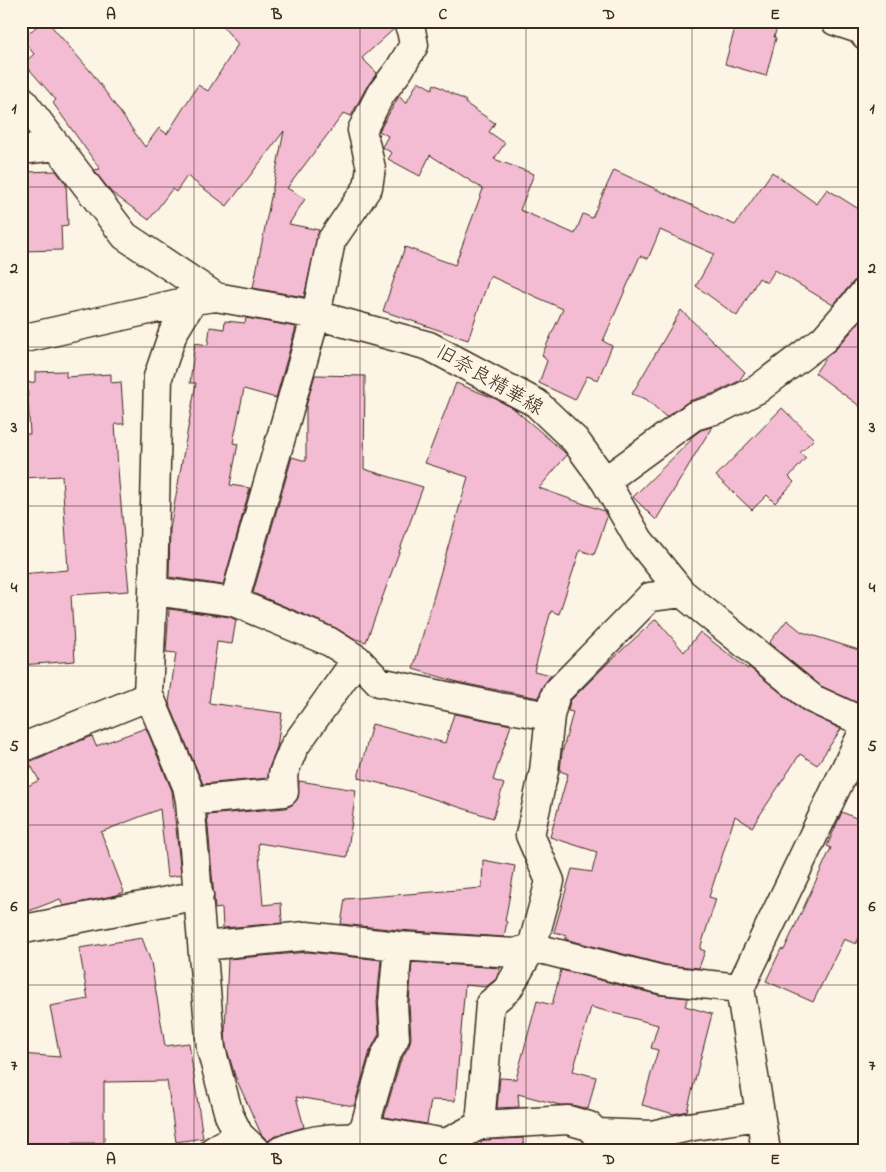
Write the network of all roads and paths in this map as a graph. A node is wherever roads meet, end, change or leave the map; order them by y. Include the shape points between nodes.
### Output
1 (407, 21) edge
2 (836, 21) edge
3 (864, 29) edge
4 (21, 99) edge
5 (57, 146) junction
6 (21, 150) edge
7 (865, 292) edge
8 (204, 299) junction
9 (316, 315) junction
10 (21, 339) edge
11 (605, 481) junction
12 (153, 591) junction
13 (682, 593) junction
14 (234, 602) junction
15 (357, 659) junction
16 (148, 692) junction
17 (550, 716) junction
18 (865, 722) edge
19 (865, 728) edge
20 (21, 748) edge
21 (190, 801) junction
22 (199, 895) junction
23 (22, 933) edge
24 (203, 946) junction
25 (398, 946) junction
26 (532, 947) junction
27 (740, 988) junction
28 (760, 1116) junction
29 (480, 1125) junction
30 (364, 1129) junction
31 (248, 1143) edge
32 (445, 1147) edge
33 (213, 1151) edge
34 (280, 1151) edge
35 (766, 1151) edge

1 - 9 street via 414,45 380,94 362,130 371,168 368,187 331,241
2 - 3 street
4 - 5 street
5 - 6 street
5 - 8 street via 125,236
7 - 11 street via 824,339 758,388 721,408 694,416
8 - 9 street, 旧奈良精華線
8 - 10 street, 旧奈良精華線
8 - 12 street via 173,333 158,377
9 - 11 street, 旧奈良精華線 via 428,346 536,403 575,440
9 - 14 street
11 - 13 street, 旧奈良精華線 via 639,540
12 - 14 street
12 - 16 street
13 - 17 street via 650,597 556,693
13 - 18 street, 旧奈良精華線 via 813,699
14 - 15 street via 330,642
15 - 17 street via 379,682
15 - 21 street via 294,747 283,774 284,792
16 - 20 street via 140,700
16 - 21 street via 187,786
17 - 26 street via 544,771 530,835 550,881
19 - 27 street
21 - 22 street
22 - 23 street
22 - 24 street
24 - 25 street via 306,936
24 - 31 street via 211,1049 229,1116
25 - 26 street via 515,953
25 - 30 street via 393,1003 395,1038 385,1056
26 - 27 street via 663,980
26 - 29 street via 508,989 490,1004
27 - 28 street
28 - 29 street via 652,1135 596,1133 589,1126 568,1120
28 - 35 street
29 - 32 street
30 - 32 street
30 - 34 street via 353,1138 303,1142
31 - 33 street

